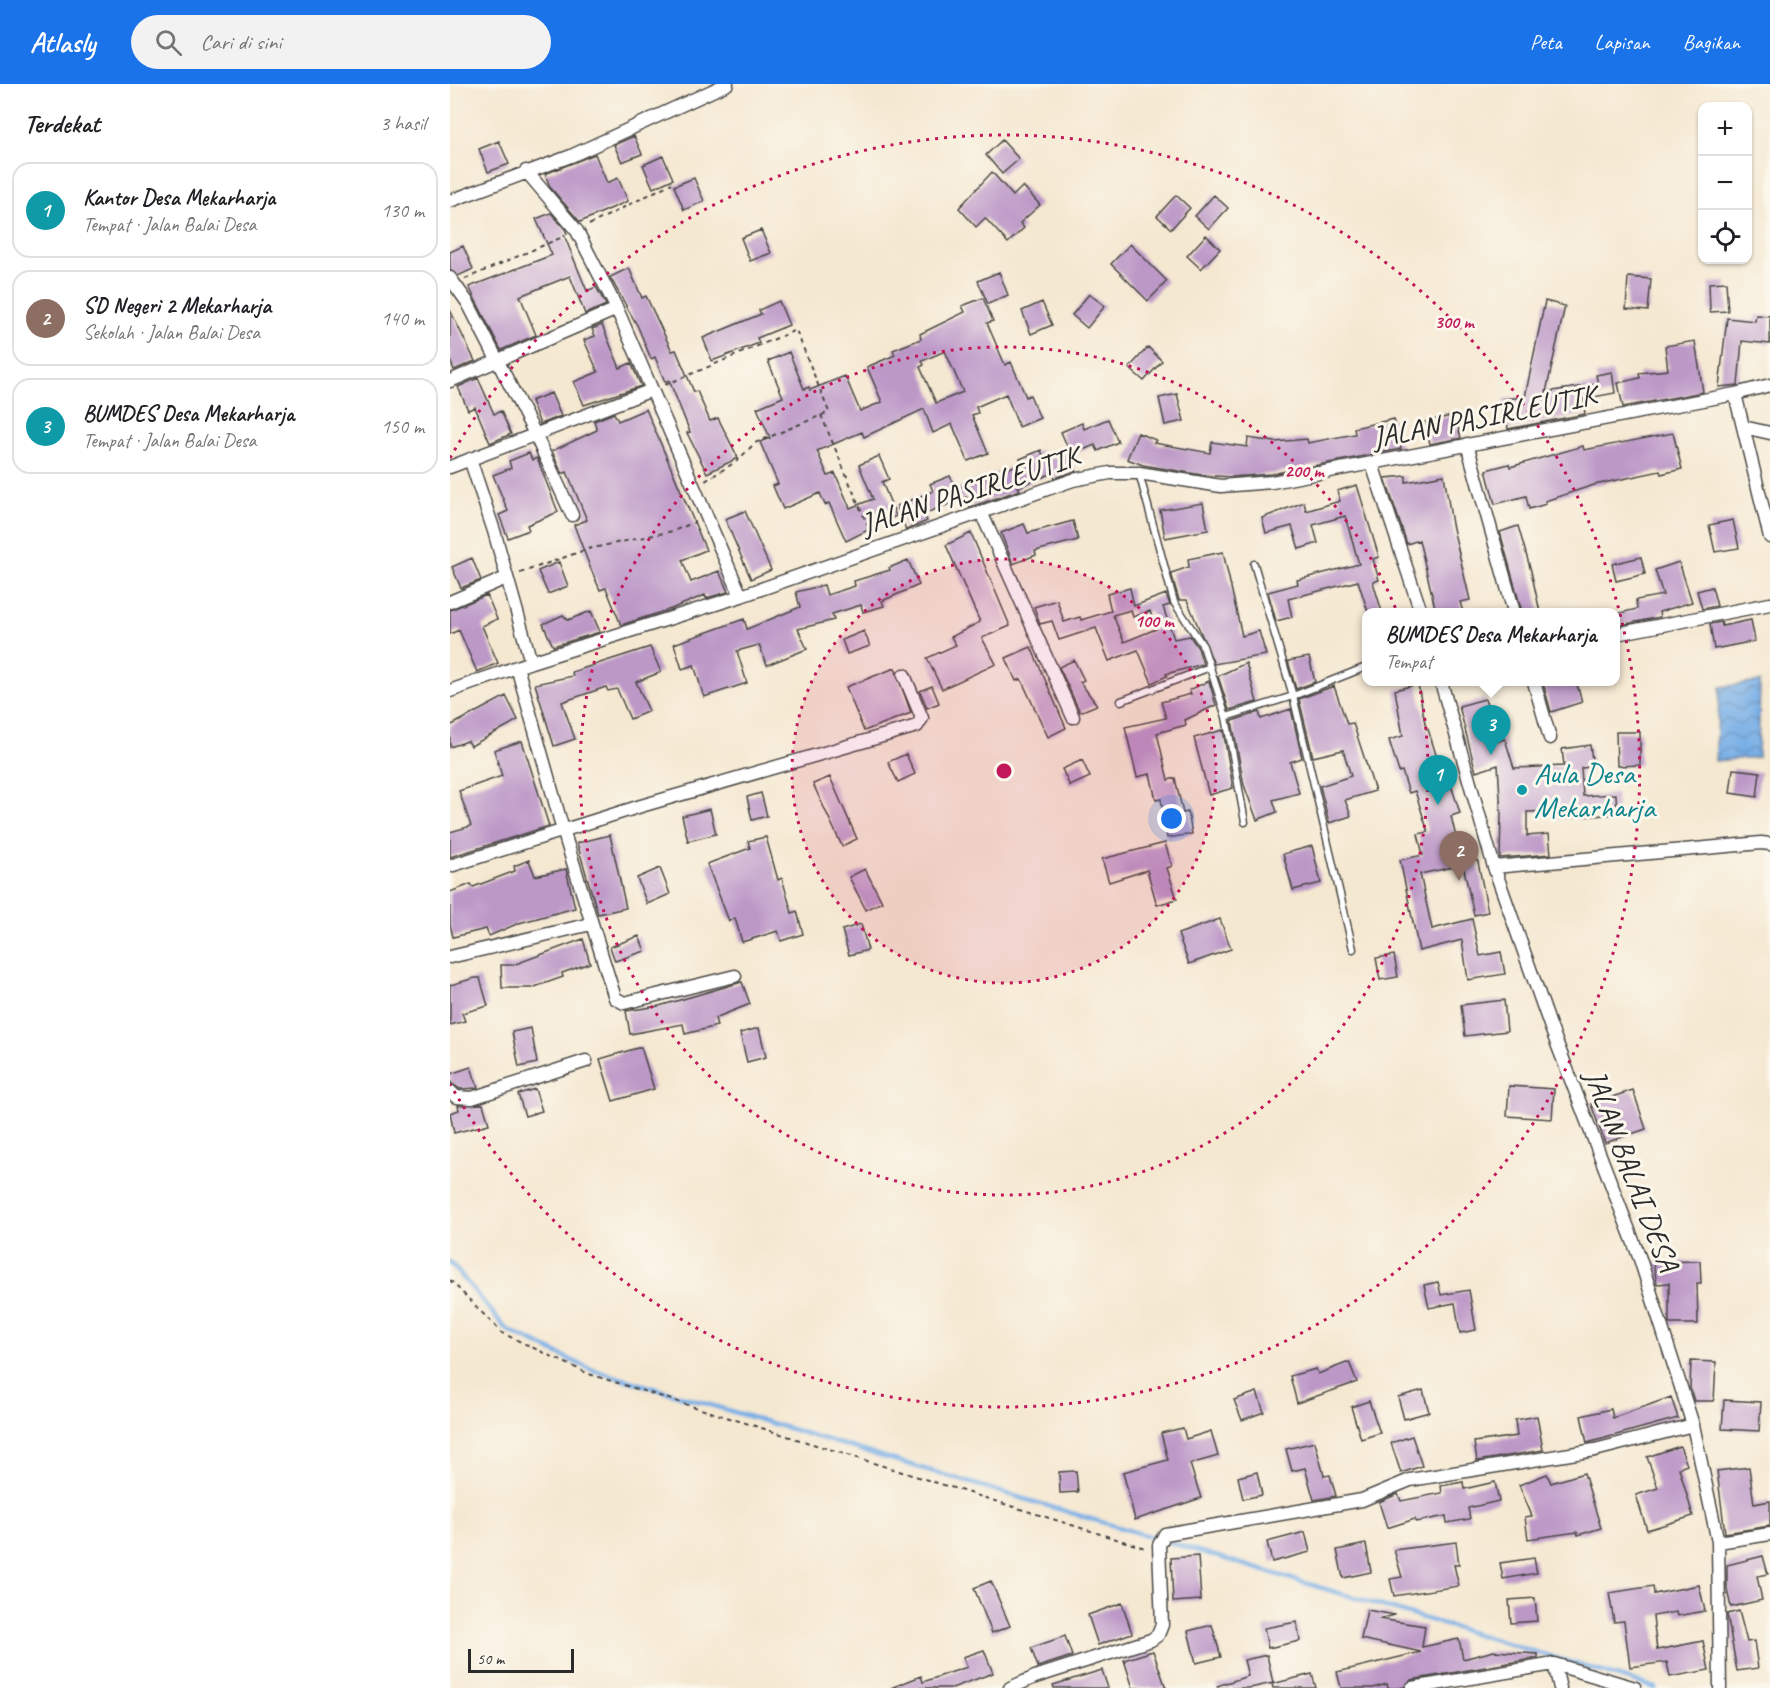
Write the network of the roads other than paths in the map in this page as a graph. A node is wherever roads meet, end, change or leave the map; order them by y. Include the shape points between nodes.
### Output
1 (727, 84) edge
2 (526, 171) junction
3 (450, 201) edge
4 (450, 278) edge
5 (617, 309) junction
6 (497, 362) junction
7 (450, 381) edge
8 (1770, 385) edge
9 (652, 390) junction
10 (1735, 394) junction
11 (1743, 427) junction
12 (1770, 433) edge
13 (535, 434) junction
14 (1467, 444) junction
15 (470, 459) junction
16 (1372, 464) junction
17 (450, 467) edge
18 (1139, 473) junction
19 (981, 512) junction
20 (572, 515) dead end
21 (1770, 537) edge
22 (1254, 564) dead end
23 (506, 578) junction
24 (741, 596) junction
25 (450, 602) edge
26 (1770, 604) edge
27 (1420, 608) edge
28 (1513, 608) edge
29 (1620, 633) edge
30 (531, 662) junction
31 (517, 667) junction
32 (1210, 668) junction
33 (1362, 669) edge
34 (904, 675) dead end
35 (1442, 686) edge
36 (1535, 686) edge
37 (450, 690) edge
38 (1293, 696) junction
39 (1121, 701) dead end
40 (1073, 717) dead end
41 (1226, 717) junction
42 (1551, 738) dead end
43 (1245, 822) dead end
44 (562, 830) junction
45 (1770, 844) edge
46 (450, 866) edge
47 (1494, 867) junction
48 (591, 924) junction
49 (1353, 949) dead end
50 (450, 957) edge
51 (735, 975) dead end
52 (586, 1061) dead end
53 (450, 1091) edge
54 (1693, 1425) junction
55 (1770, 1534) edge
56 (1718, 1542) junction
57 (1554, 1664) junction
58 (1010, 1688) edge
59 (1412, 1688) edge
60 (1560, 1688) edge
61 (1635, 1688) edge
62 (1720, 1688) edge

1 - 2 street via 591,147
2 - 3 street
2 - 5 street via 577,231
4 - 6 street via 468,303
5 - 6 street
5 - 9 street
6 - 7 street
6 - 13 street
8 - 10 street, JALAN PASIRLEUTIK
9 - 13 street
9 - 24 street
10 - 11 street
10 - 14 street, JALAN PASIRLEUTIK
11 - 12 street
11 - 21 street
13 - 15 street
13 - 20 street
14 - 16 street, JALAN PASIRLEUTIK
14 - 28 street
15 - 17 street
15 - 23 street
16 - 18 street, JALAN PASIRLEUTIK via 1272,482 1221,486
16 - 27 street
18 - 19 street, JALAN PASIRLEUTIK via 1110,473 1073,480
18 - 32 lane via 1174,602 1203,646
19 - 24 street, JALAN PASIRLEUTIK
19 - 40 street
22 - 38 lane
23 - 25 street
23 - 30 street
24 - 30 street, JALAN PASIRLEUTIK
26 - 29 street
30 - 31 street, JALAN PASIRLEUTIK
31 - 37 street, JALAN PASIRLEUTIK
31 - 44 street
32 - 39 lane
32 - 41 lane
33 - 38 lane
34 - 44 street via 922,718 917,726
35 - 47 street, JALAN BALAI DESA
36 - 42 street
38 - 41 lane
38 - 49 lane
41 - 43 lane
44 - 46 street
44 - 48 street
45 - 47 street
47 - 54 street, JALAN BALAI DESA via 1640,1259
48 - 50 street
48 - 51 street via 612,994 620,1002
52 - 53 street via 472,1098 456,1097
54 - 56 street, JALAN BALAI DESA
54 - 58 street via 1595,1450 1410,1480 1362,1500 1161,1544 1162,1625 1158,1635
55 - 56 street
56 - 62 street, JALAN BALAI DESA
57 - 59 street
57 - 60 street
57 - 61 street

